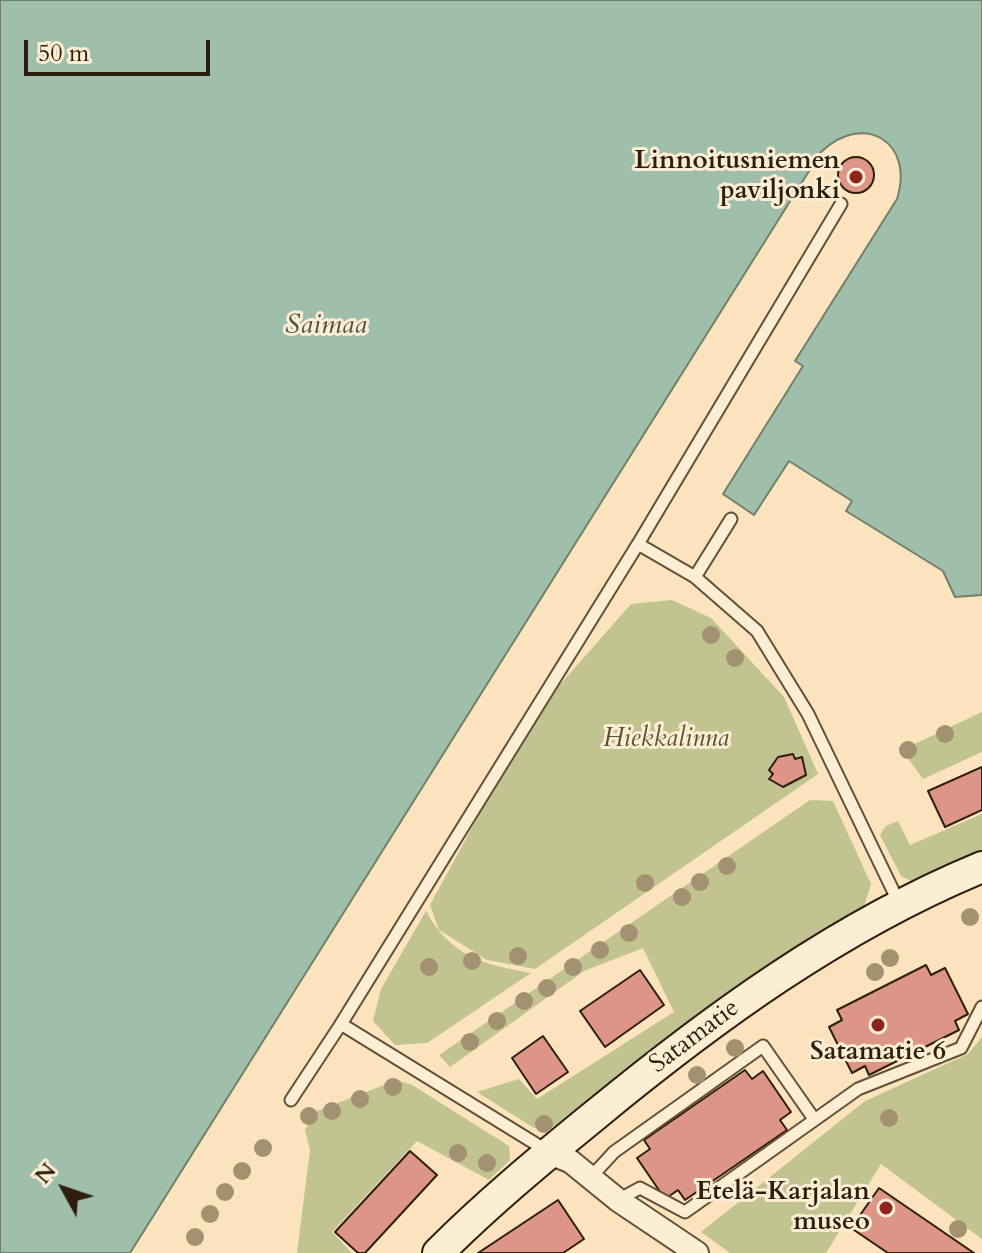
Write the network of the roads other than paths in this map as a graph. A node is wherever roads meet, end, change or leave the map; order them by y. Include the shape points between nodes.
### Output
1 (841, 204) dead end
2 (731, 519) dead end
3 (638, 544) junction
4 (695, 577) junction
5 (982, 867) edge
6 (899, 903) junction
7 (982, 1007) edge
8 (341, 1024) junction
9 (291, 1100) dead end
10 (814, 1119) junction
11 (549, 1153) junction
12 (591, 1177) junction
13 (618, 1200) junction
14 (438, 1253) edge
15 (697, 1253) edge

1 - 3 lane
2 - 4 lane
3 - 4 lane
3 - 8 lane
4 - 6 lane via 757,631 808,714
5 - 6 street, Satamatie
6 - 11 street, Satamatie via 755,993
7 - 10 lane via 961,1048 858,1089
8 - 9 lane
8 - 11 lane
10 - 12 lane via 763,1046 614,1152
10 - 13 lane via 685,1212 640,1188
11 - 12 street
11 - 14 street, Satamatie
12 - 13 street
13 - 15 street

